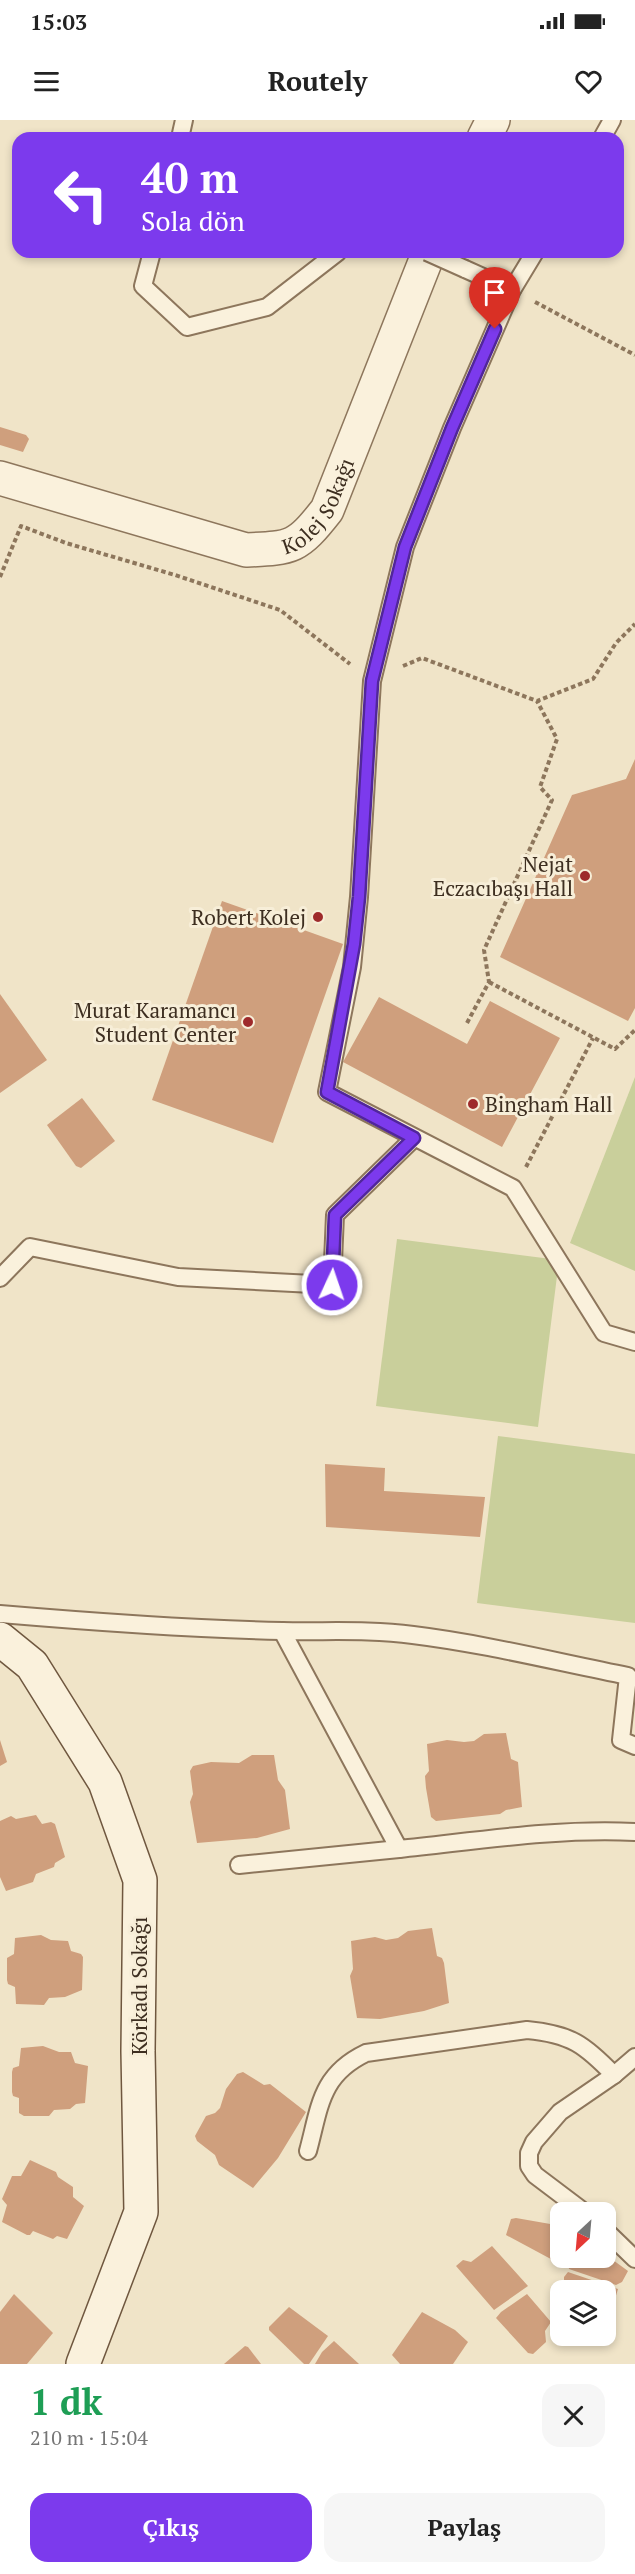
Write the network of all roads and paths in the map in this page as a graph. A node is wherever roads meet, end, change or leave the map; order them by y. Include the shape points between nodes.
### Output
1 (150, 258) edge
2 (330, 258) edge
3 (426, 258) edge
4 (441, 258) edge
5 (531, 258) edge
6 (512, 290) junction
7 (635, 355) edge
8 (0, 478) edge
9 (0, 577) edge
10 (635, 624) edge
11 (422, 658) dead end
12 (372, 681) junction
13 (537, 701) junction
14 (489, 982) junction
15 (467, 1023) dead end
16 (635, 1030) edge
17 (593, 1038) junction
18 (414, 1138) junction
19 (516, 1163) dead end
20 (0, 1278) edge
21 (635, 1342) edge
22 (0, 1614) edge
23 (282, 1631) junction
24 (0, 1639) edge
25 (635, 1746) edge
26 (635, 1832) edge
27 (399, 1849) junction
28 (239, 1865) dead end
29 (635, 2057) edge
30 (614, 2075) junction
31 (308, 2151) dead end
32 (571, 2202) edge
33 (616, 2241) edge
34 (635, 2259) edge
35 (83, 2364) edge

1 - 2 lane via 143,286 187,327 267,308
3 - 8 street, Kolej Sokağı via 327,510 306,537 282,549 246,550
4 - 6 lane, bridge
5 - 6 lane
6 - 7 path
6 - 12 lane via 405,547
9 - 12 path via 21,526 280,610
10 - 13 path via 616,643 593,679
11 - 13 path
12 - 18 lane via 354,944 327,1092
13 - 14 path via 557,739 540,787 552,800 484,950
14 - 15 path
14 - 17 path
16 - 17 path via 615,1050
17 - 19 path via 526,1168
18 - 20 lane via 335,1215 332,1285 178,1277 30,1247
18 - 21 lane via 513,1188 604,1333
22 - 23 lane
23 - 25 lane via 412,1635 628,1676 621,1740
23 - 27 lane
24 - 35 street, Körkadı Sokağı via 32,1665 105,1782 140,1880 141,2212
26 - 27 lane via 599,1830
27 - 28 lane
29 - 30 lane
30 - 31 lane via 589,2049 574,2041 527,2030 366,2053 350,2061 329,2083
30 - 32 lane via 560,2112 529,2153 529,2166 535,2175
33 - 34 lane

